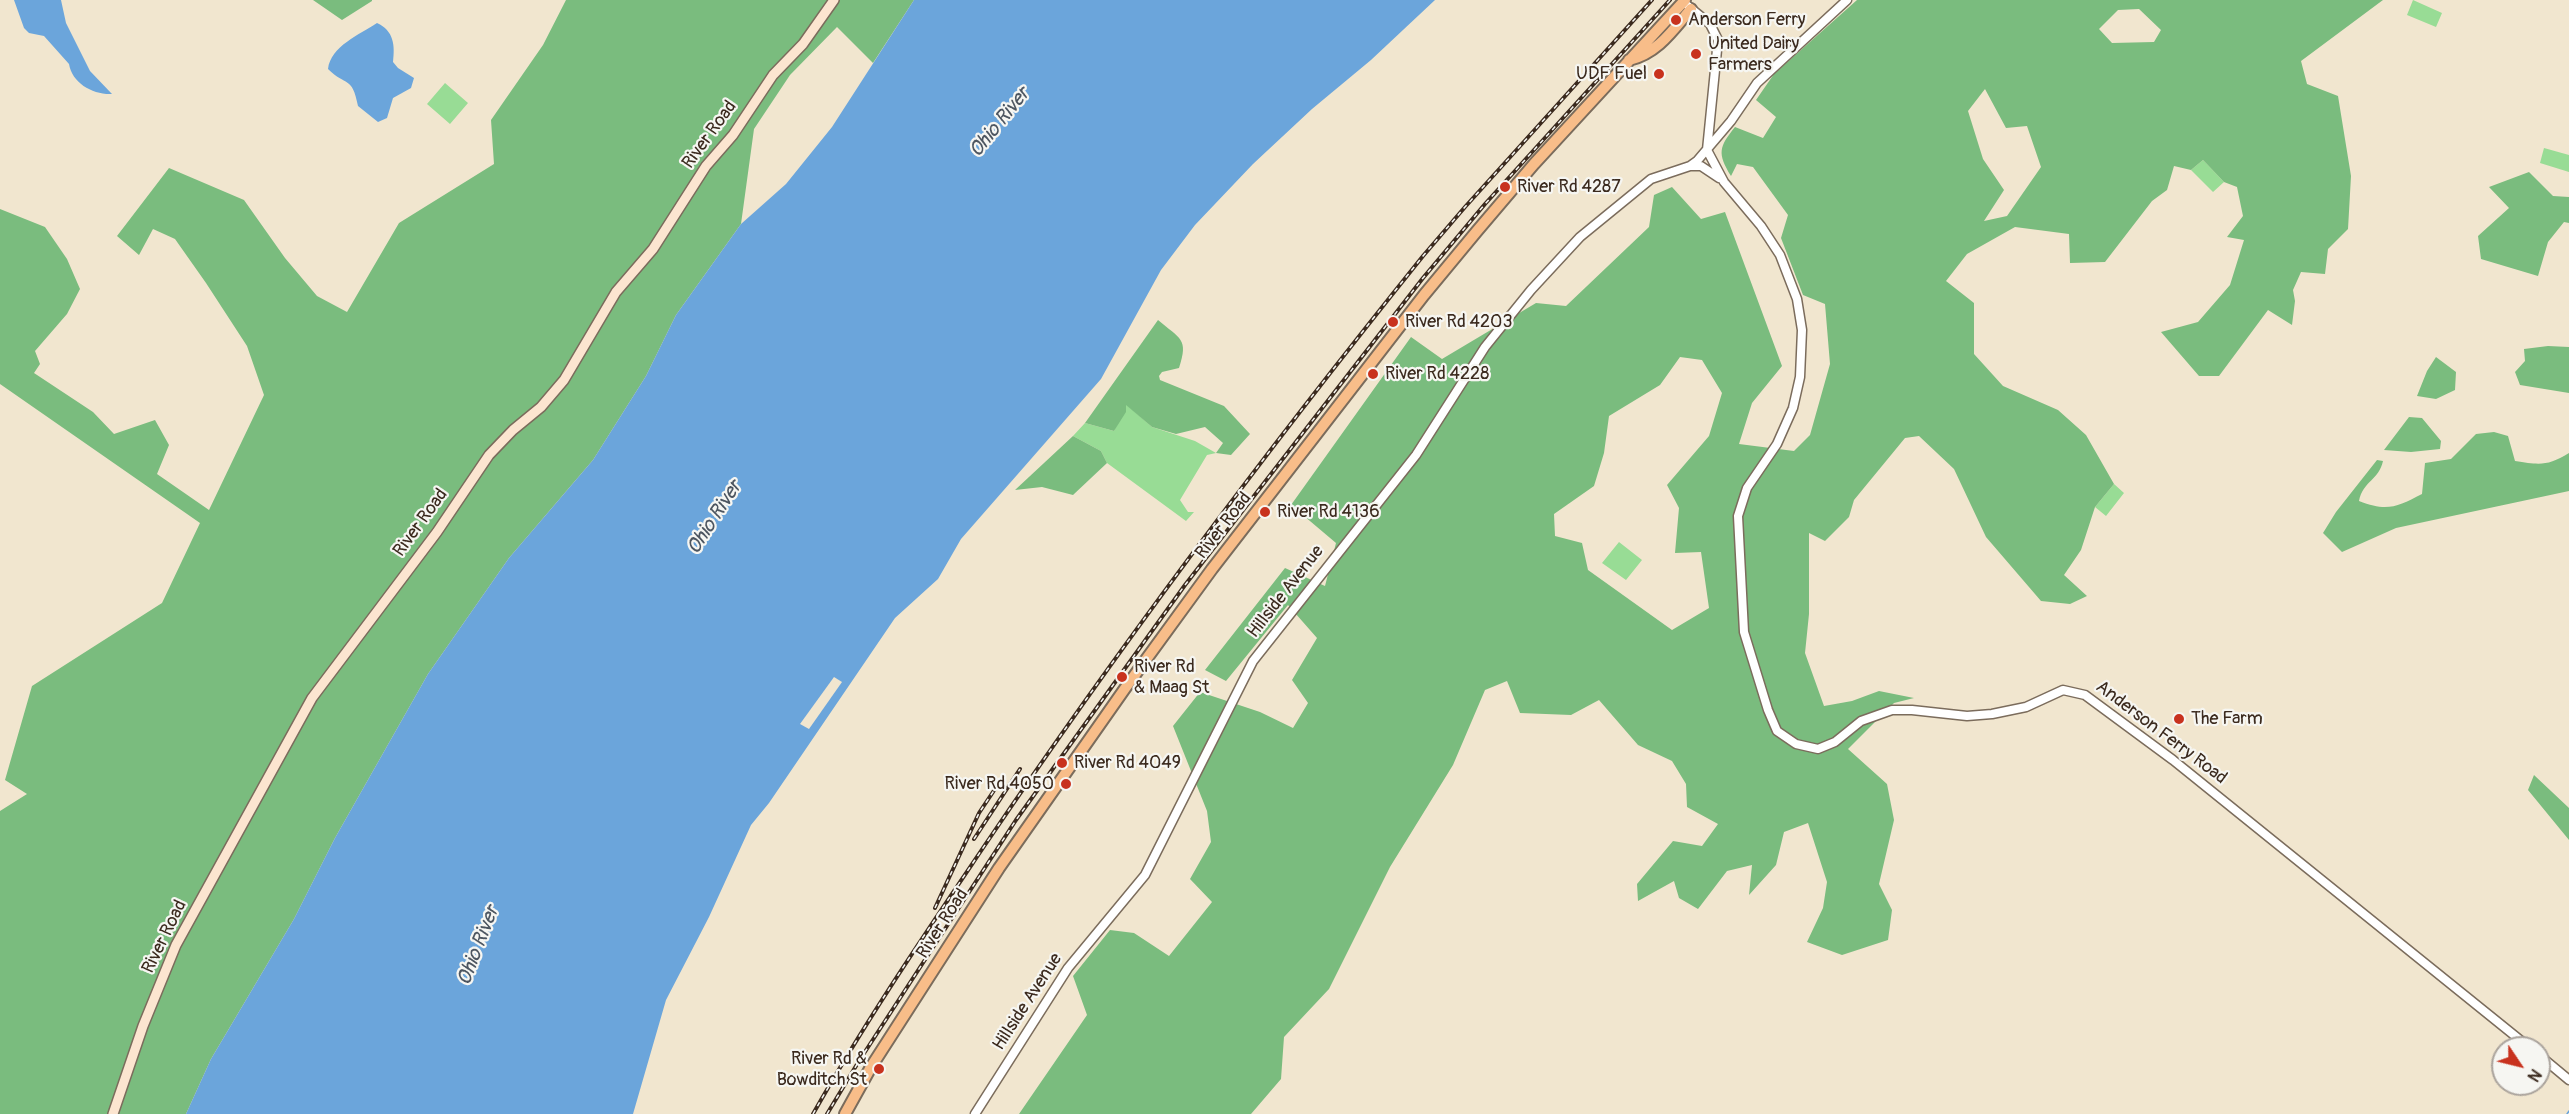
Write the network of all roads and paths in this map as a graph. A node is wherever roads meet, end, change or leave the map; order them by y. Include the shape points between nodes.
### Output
1 (834, 0) edge
2 (1847, 0) edge
3 (1686, 4) edge
4 (1710, 124) junction
5 (1724, 129) junction
6 (1707, 150) junction
7 (1690, 166) junction
8 (1724, 182) junction
9 (2515, 1036) edge
10 (2551, 1065) edge
11 (2569, 1080) edge
12 (849, 1112) edge
13 (112, 1114) edge
14 (975, 1114) edge

1 - 13 main road, River Road via 803,44 773,75 733,135 706,166 653,249 616,292 564,380 489,455 437,532 312,698 176,945
2 - 5 street, Hillside Avenue via 1762,77
3 - 4 street via 1710,24 1718,40
3 - 12 main road, River Road via 1655,49 1645,57 1628,61 1534,164 1424,295 1207,576 999,868 871,1067
4 - 5 street
4 - 6 street
5 - 6 street, Hillside Avenue
6 - 7 street, Hillside Avenue
6 - 8 street, Anderson Ferry Road
7 - 8 street via 1701,166
7 - 14 street, Hillside Avenue via 1651,179 1580,237 1485,347 1416,454 1253,661 1145,874 1068,968
8 - 9 street, Anderson Ferry Road via 1780,255 1797,299 1802,330 1800,377 1793,408 1777,444 1747,488 1738,516 1744,632 1777,730 1796,744 1818,749 1835,742 1861,721 1892,710 1967,716 2026,707 2062,690 2085,695 2173,760
10 - 11 street

